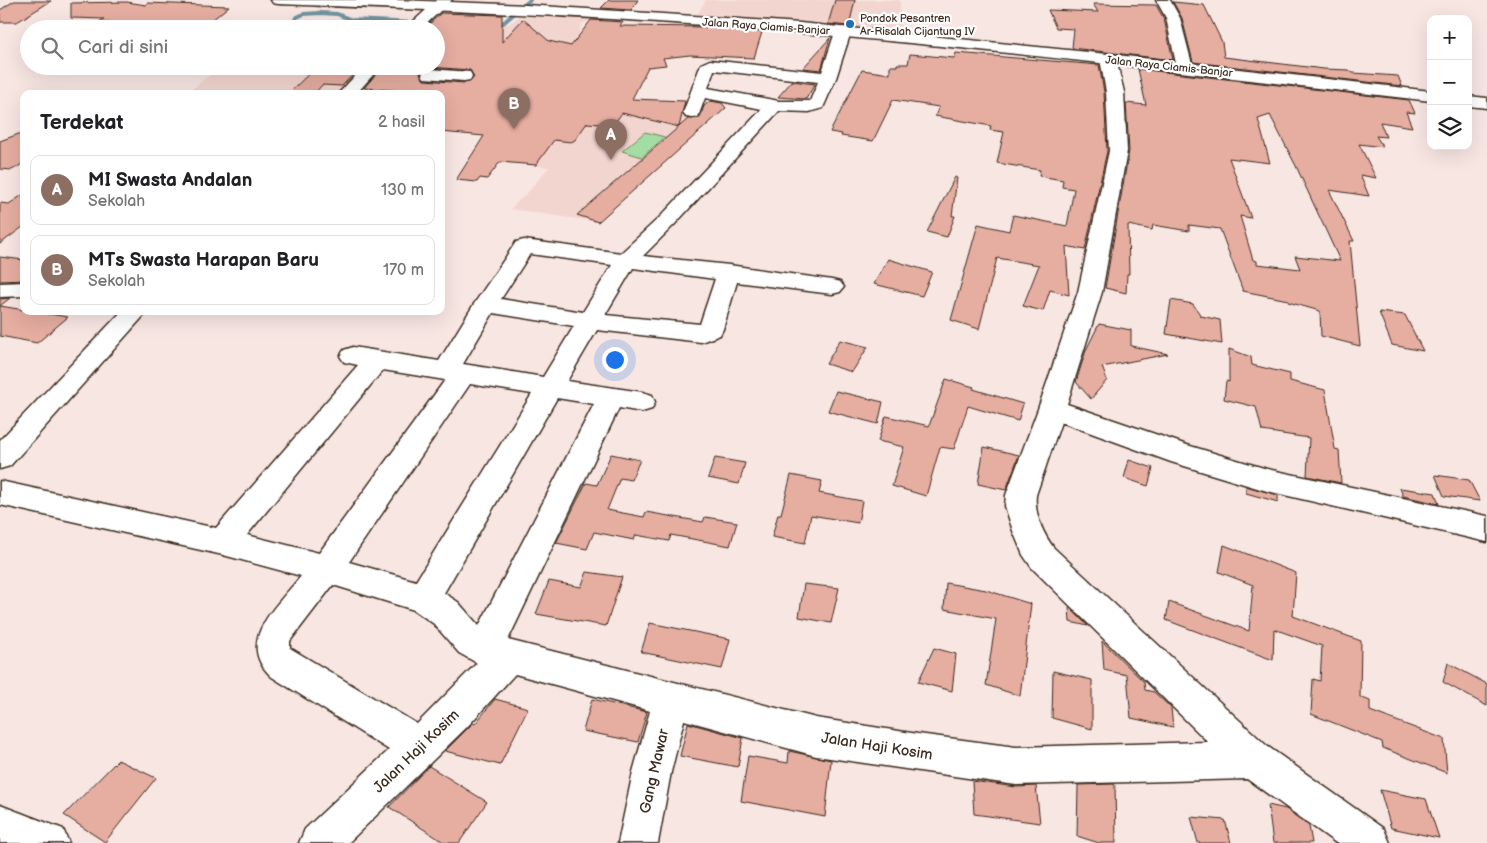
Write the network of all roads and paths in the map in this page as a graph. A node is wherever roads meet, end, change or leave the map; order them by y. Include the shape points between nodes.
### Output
1 (278, 0) edge
2 (1163, 0) edge
3 (442, 2) edge
4 (422, 20) edge
5 (843, 32) junction
6 (1108, 59) junction
7 (1185, 68) junction
8 (364, 75) edge
9 (445, 75) edge
10 (464, 76) dead end
11 (828, 78) junction
12 (350, 90) edge
13 (699, 92) junction
14 (1427, 96) edge
15 (1472, 101) edge
16 (1487, 103) edge
17 (775, 105) junction
18 (692, 113) dead end
19 (626, 260) junction
20 (729, 272) junction
21 (832, 287) dead end
22 (20, 289) edge
23 (0, 290) edge
24 (486, 304) junction
25 (132, 315) edge
26 (588, 321) junction
27 (454, 372) junction
28 (551, 388) junction
29 (611, 397) junction
30 (642, 402) dead end
31 (1052, 409) junction
32 (0, 458) edge
33 (0, 492) edge
34 (1487, 529) edge
35 (223, 542) junction
36 (326, 569) junction
37 (424, 598) junction
38 (489, 649) junction
39 (672, 700) junction
40 (420, 747) junction
41 (1253, 760) junction
42 (0, 825) edge
43 (50, 843) edge
44 (319, 843) edge
45 (638, 843) edge
46 (1370, 843) edge

1 - 3 main road, Jalan Raya Ciamis-Banjar
2 - 7 main road via 1173,18
3 - 4 main road
3 - 5 main road, Jalan Raya Ciamis-Banjar
5 - 6 main road, Jalan Raya Ciamis-Banjar
5 - 11 main road
6 - 7 main road, Jalan Raya Ciamis-Banjar
6 - 31 main road via 1115,92 1118,150 1090,292
7 - 14 main road, Jalan Raya Ciamis-Banjar
8 - 12 main road
9 - 10 main road
11 - 13 main road via 712,64 707,67
11 - 17 main road via 814,106
13 - 17 main road
13 - 18 main road
15 - 16 main road
17 - 19 main road via 668,220
19 - 20 main road
19 - 24 main road via 524,247
19 - 26 main road
20 - 21 main road
20 - 26 main road via 711,329 704,334
22 - 23 main road
24 - 26 main road
24 - 27 main road
25 - 32 main road
26 - 28 main road
27 - 28 main road
27 - 35 main road via 365,358
27 - 36 main road
28 - 29 main road
28 - 37 main road
29 - 30 main road
29 - 38 main road
31 - 34 main road via 1267,480
31 - 41 main road via 1021,495 1020,506 1034,546
33 - 35 main road
35 - 36 main road
36 - 37 main road
36 - 40 main road via 277,632 272,646 276,658 284,666
37 - 38 main road
38 - 39 main road, Jalan Haji Kosim
38 - 40 main road, Jalan Haji Kosim via 498,666
39 - 41 main road, Jalan Haji Kosim via 816,737 1016,766
39 - 45 main road, Gang Mawar via 652,772
40 - 44 main road, Jalan Haji Kosim
41 - 46 main road
42 - 43 main road

